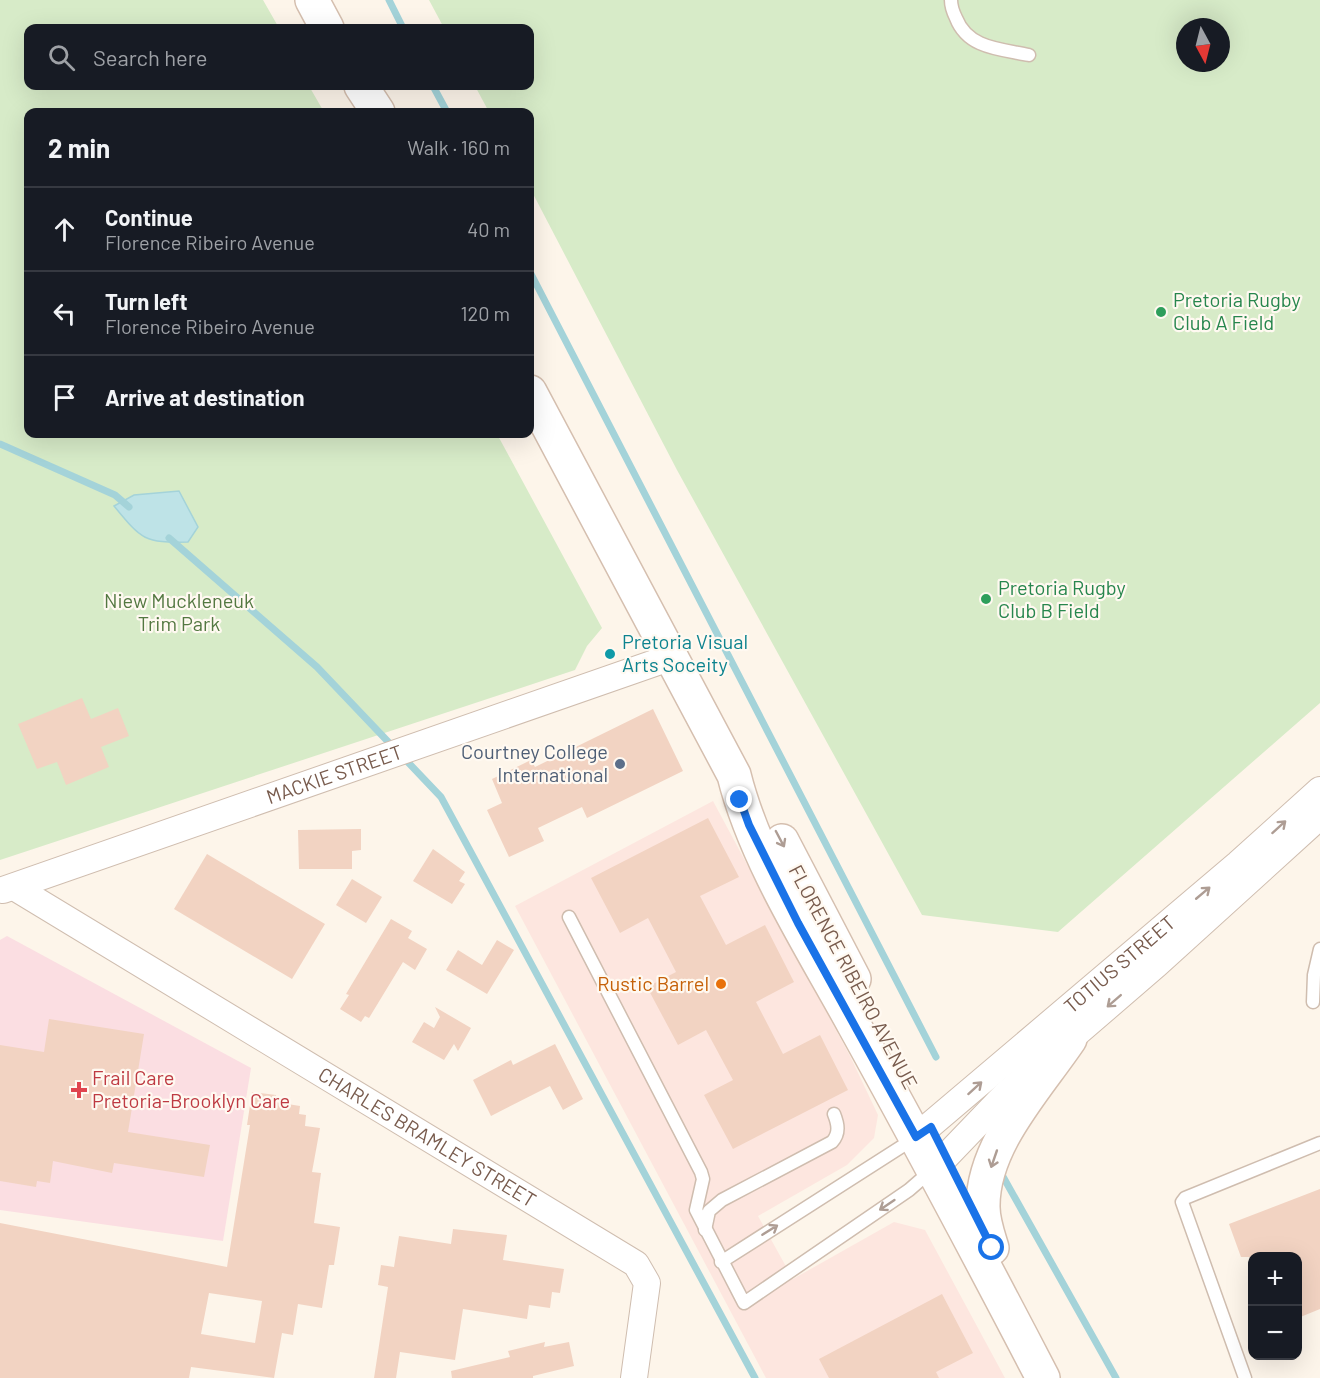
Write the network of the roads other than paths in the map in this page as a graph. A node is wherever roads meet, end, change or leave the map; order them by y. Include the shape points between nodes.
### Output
1 (312, 0) edge
2 (337, 0) edge
3 (951, 0) edge
4 (325, 24) edge
5 (348, 24) edge
6 (1029, 55) dead end
7 (364, 90) edge
8 (378, 90) edge
9 (375, 108) edge
10 (384, 108) edge
11 (534, 400) edge
12 (669, 658) junction
13 (1320, 790) edge
14 (1320, 816) edge
15 (7, 889) edge
16 (569, 917) dead end
17 (1320, 949) edge
18 (1317, 981) edge
19 (1313, 1002) dead end
20 (1070, 1039) junction
21 (834, 1114) dead end
22 (923, 1132) junction
23 (1320, 1143) edge
24 (940, 1163) junction
25 (705, 1230) junction
26 (992, 1248) junction
27 (721, 1262) junction
28 (634, 1378) edge
29 (1043, 1378) edge
30 (1063, 1378) edge
31 (1245, 1378) edge

1 - 4 main road
2 - 5 main road
3 - 6 lane via 961,32 986,47
7 - 9 main road
8 - 10 main road
11 - 12 main road, FLORENCE RIBEIRO AVENUE
12 - 15 street, MACKIE STREET
12 - 22 main road, FLORENCE RIBEIRO AVENUE via 734,775 755,794 769,818
22 -> 13 street, TOTIUS STREET
14 -> 20 street, TOTIUS STREET
15 - 28 street, CHARLES BRAMLEY STREET via 629,1260 647,1283
16 - 25 lane via 702,1175 696,1210
17 - 18 lane
18 - 19 lane
20 - 24 street, TOTIUS STREET via 1006,1094
20 -> 26 main road via 1019,1109 997,1149 983,1200
21 - 25 lane via 838,1125 832,1142 722,1200 709,1211
22 - 24 main road, FLORENCE RIBEIRO AVENUE
27 -> 22 lane
23 - 31 lane via 1182,1202
24 - 26 main road, FLORENCE RIBEIRO AVENUE
24 -> 27 lane via 909,1190 744,1303
24 - 29 main road, FLORENCE RIBEIRO AVENUE
25 - 27 lane
26 - 30 main road, FLORENCE RIBEIRO AVENUE

